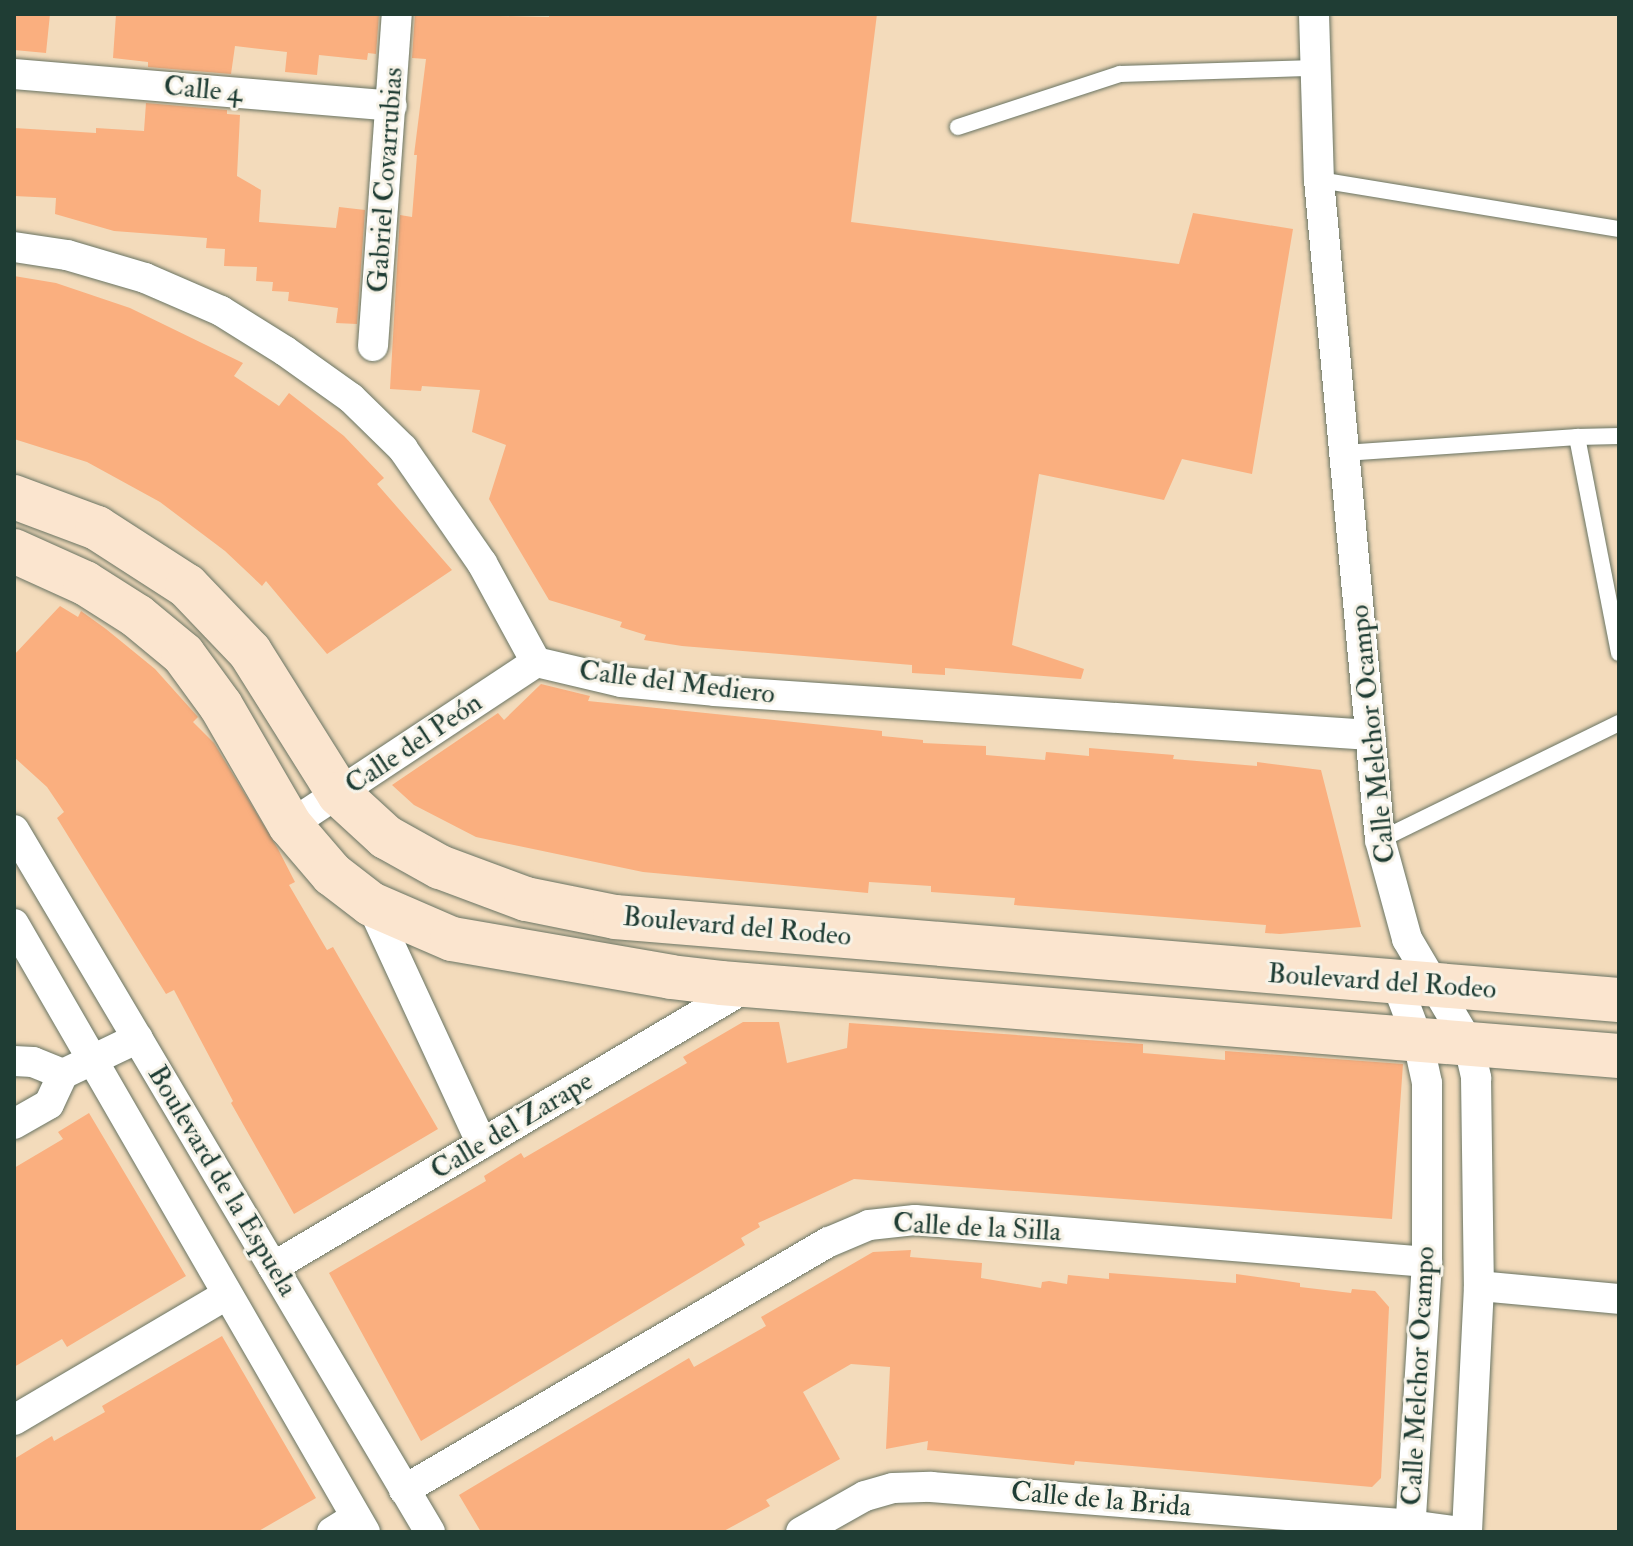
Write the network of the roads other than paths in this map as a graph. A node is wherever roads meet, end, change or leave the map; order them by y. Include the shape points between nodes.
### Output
1 (397, 14) edge
2 (1314, 14) edge
3 (1315, 68) junction
4 (14, 74) edge
5 (392, 106) junction
6 (958, 127) dead end
7 (1319, 180) junction
8 (1619, 229) edge
9 (14, 247) edge
10 (373, 346) dead end
11 (1619, 436) edge
12 (1577, 437) junction
13 (1344, 453) junction
14 (14, 497) edge
15 (14, 551) edge
16 (1619, 653) edge
17 (536, 662) junction
18 (1619, 723) edge
19 (1371, 735) junction
20 (339, 794) junction
21 (290, 825) junction
22 (14, 830) edge
23 (1380, 840) junction
24 (371, 904) junction
25 (14, 924) edge
26 (750, 985) junction
27 (1417, 985) junction
28 (1619, 1000) edge
29 (1417, 1037) junction
30 (138, 1038) junction
31 (1468, 1042) junction
32 (1619, 1056) edge
33 (14, 1061) edge
34 (92, 1063) junction
35 (63, 1074) junction
36 (14, 1124) edge
37 (482, 1144) junction
38 (1427, 1262) junction
39 (273, 1267) junction
40 (1479, 1286) junction
41 (226, 1295) junction
42 (1619, 1299) edge
43 (14, 1420) edge
44 (404, 1490) junction
45 (351, 1527) edge
46 (1410, 1528) edge
47 (430, 1532) edge
48 (801, 1532) edge
49 (1460, 1532) edge
50 (1467, 1532) edge

1 - 5 street, Gabriel Covarrubias
2 - 3 street, Calle Melchor Ocampo
3 - 6 lane via 1120,74
3 - 7 street, Calle Melchor Ocampo
4 - 5 street, Calle 4
5 - 10 street, Gabriel Covarrubias
7 - 8 lane
7 - 13 street, Calle Melchor Ocampo
9 - 17 street via 67,255 145,278 221,311 351,398 403,449 482,563
11 - 12 lane
12 - 13 lane
12 - 16 lane
13 - 19 street, Calle Melchor Ocampo
14 - 20 street, Boulevard del Rodeo via 97,528 187,586 250,652
15 - 21 street, Boulevard del Rodeo via 85,583 183,654 221,706
17 - 19 street, Calle del Mediero via 621,682 714,691
17 - 20 street, Calle del Peón
18 - 23 lane
19 - 23 street, Calle Melchor Ocampo
20 - 21 street, Calle del Peón
20 - 27 street, Boulevard del Rodeo via 386,837 440,867 526,899 615,917
21 - 24 street, Boulevard del Rodeo via 332,874
22 - 30 street, Boulevard de la Espuela
23 - 27 street, Calle Melchor Ocampo
24 - 26 street, Boulevard del Rodeo via 452,939 671,977
24 - 37 street, Boulevard del Rodeo
25 - 34 street, Boulevard de la Espuela
26 - 29 street, Boulevard del Rodeo
26 - 37 street, Calle del Zarape
27 - 28 street, Boulevard del Rodeo
27 - 29 street, Calle Melchor Ocampo
27 - 31 street, Calle Melchor Ocampo
29 - 31 street, Boulevard del Rodeo
29 - 38 street, Calle Melchor Ocampo via 1427,1083
30 - 34 street
30 - 39 street, Boulevard de la Espuela
31 - 32 street, Boulevard del Rodeo
31 - 40 street, Calle Melchor Ocampo via 1476,1078
33 - 35 street
34 - 35 street
34 - 41 street, Boulevard de la Espuela
35 - 36 street via 49,1104
37 - 39 street, Calle del Zarape
38 - 44 street, Calle de la Silla via 915,1220 879,1223 829,1242
38 - 46 street, Calle Melchor Ocampo
39 - 44 street, Boulevard de la Espuela
40 - 42 street
40 - 50 street, Calle Melchor Ocampo
41 - 43 street
41 - 45 street, Boulevard de la Espuela
44 - 47 street, Boulevard de la Espuela
46 - 48 street, Calle de la Brida via 931,1487 893,1488 865,1496
46 - 49 street, Calle de la Brida

